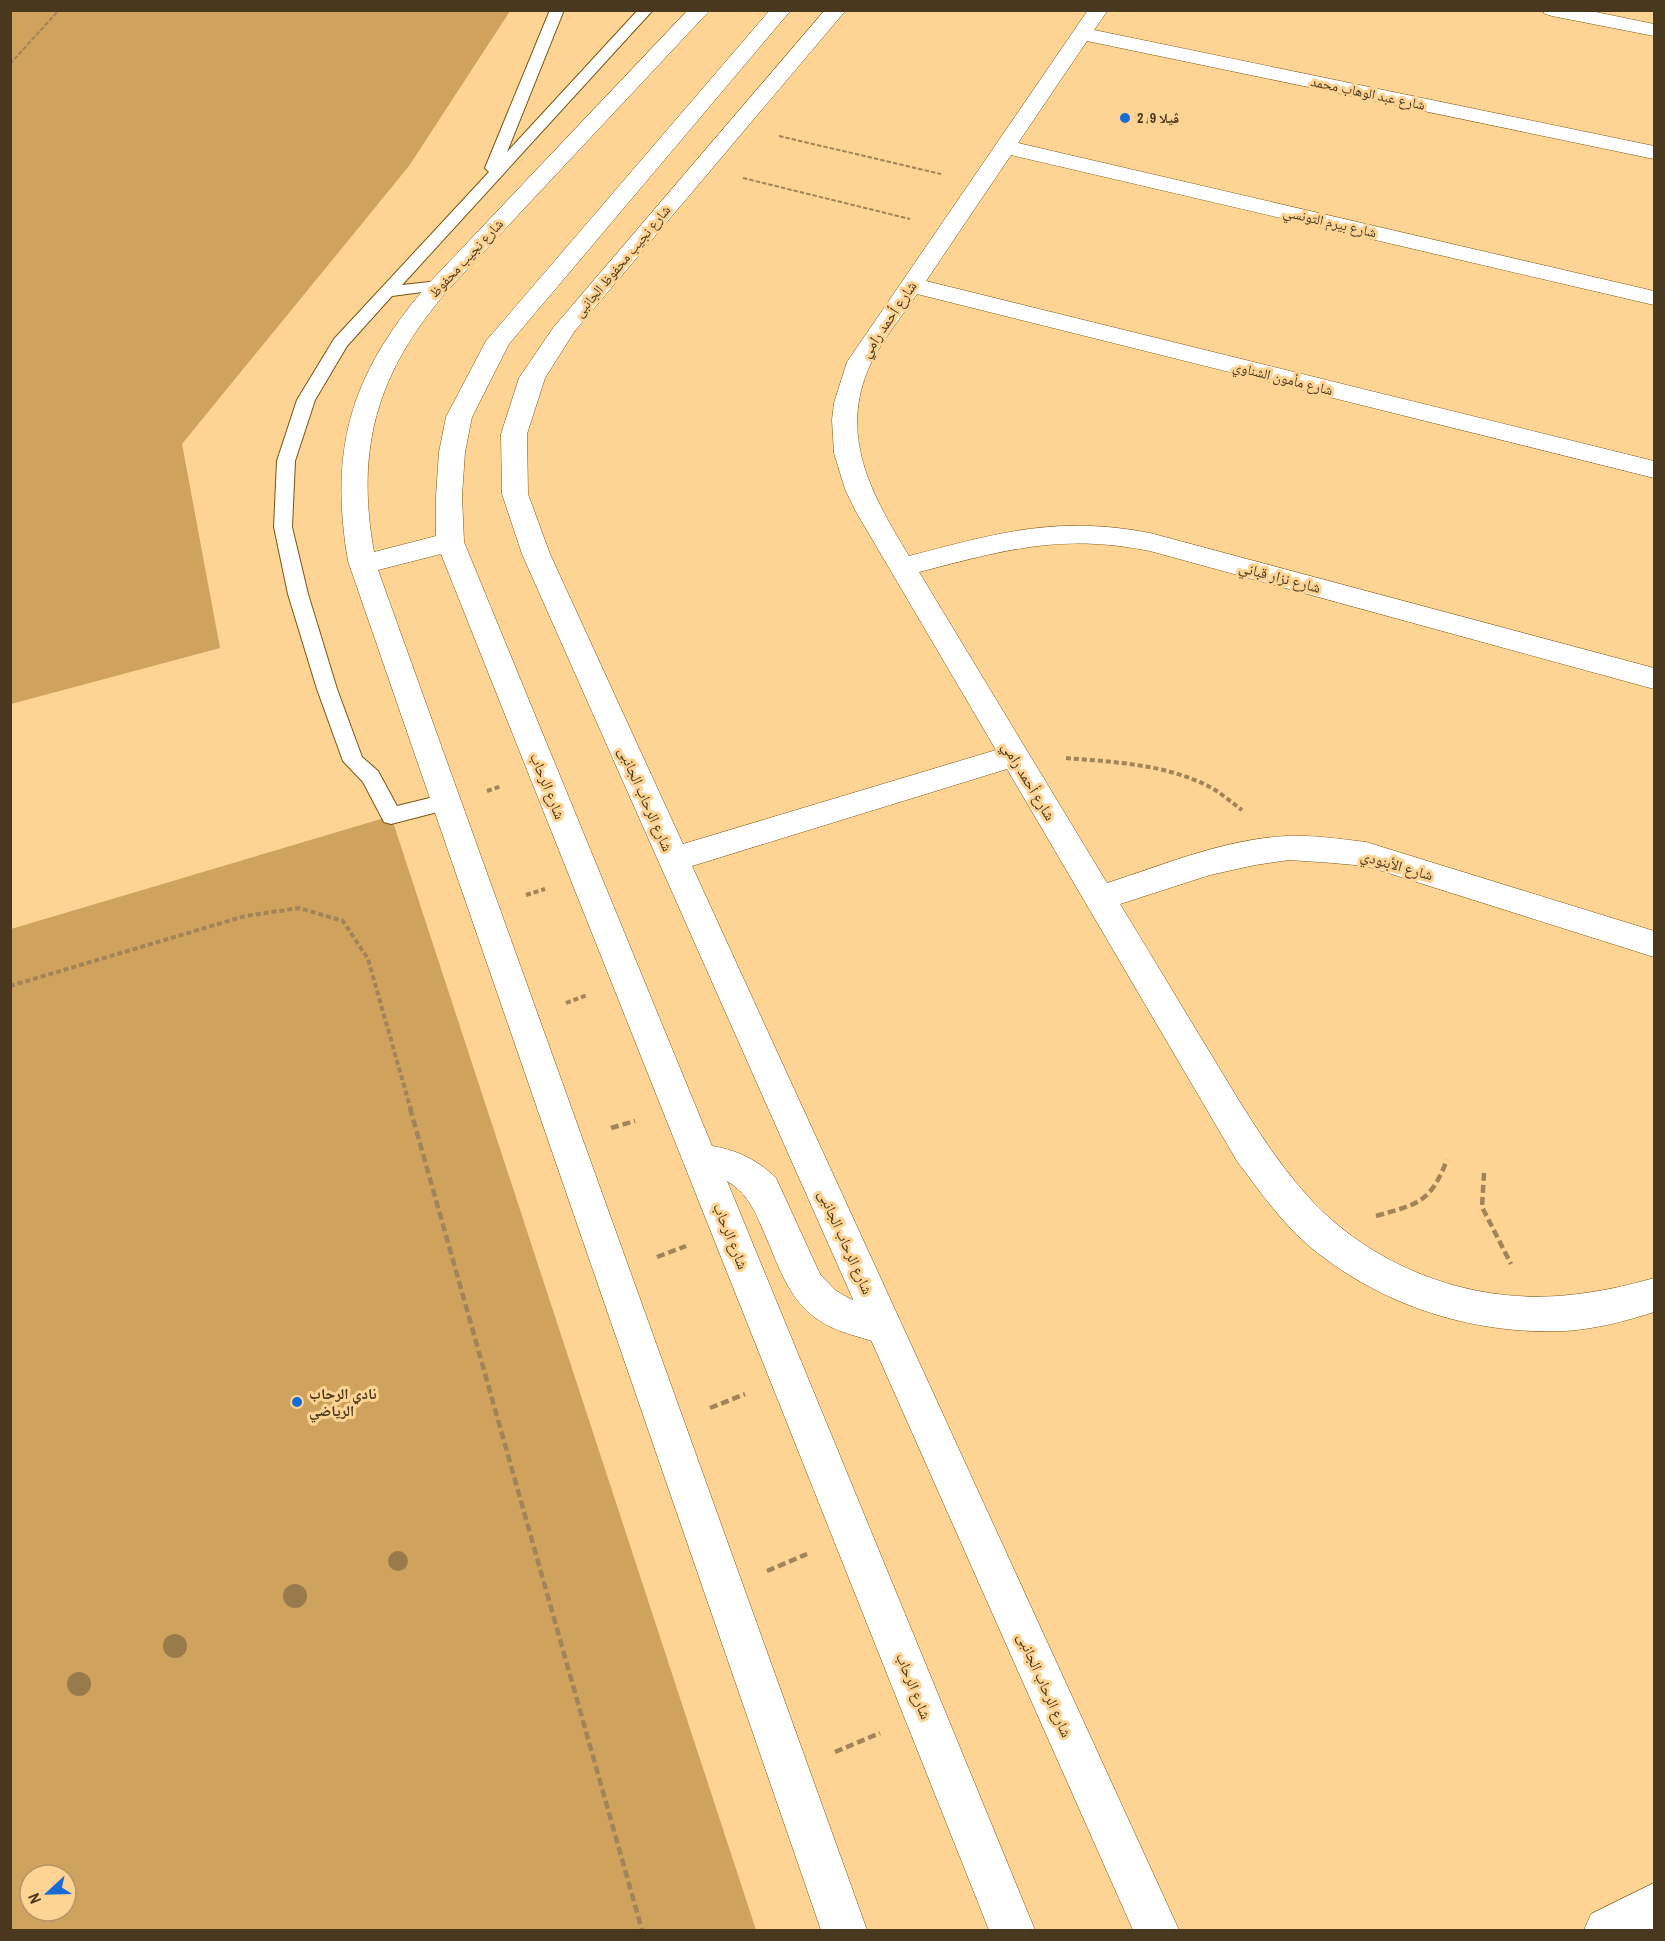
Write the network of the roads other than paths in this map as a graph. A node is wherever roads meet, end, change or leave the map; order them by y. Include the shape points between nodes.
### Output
1 (557, 10) edge
2 (646, 10) edge
3 (700, 10) edge
4 (781, 10) edge
5 (836, 10) edge
6 (1552, 10) edge
7 (1090, 22) edge
8 (1654, 30) edge
9 (1005, 147) junction
10 (1654, 152) edge
11 (487, 183) junction
12 (911, 285) junction
13 (439, 286) junction
14 (387, 292) junction
15 (1654, 298) edge
16 (1654, 470) edge
17 (450, 542) junction
18 (536, 554) joint
19 (363, 564) junction
20 (902, 567) junction
21 (1654, 678) edge
22 (1014, 756) junction
23 (446, 802) junction
24 (674, 859) junction
25 (1099, 897) junction
26 (1654, 944) edge
27 (701, 1161) junction
28 (1654, 1295) edge
29 (883, 1326) junction
30 (1654, 1906) edge
31 (844, 1930) edge
32 (1012, 1930) edge
33 (1156, 1930) edge
34 (1607, 1930) edge

1 - 11 lane
2 - 11 lane
3 - 13 street, شارع نجيب محفوظ
4 - 17 street via 498,341 459,417 452,452
5 - 18 street, شارع نجيب محفوظ الجانبى via 565,328 532,378 514,434 515,494
6 - 8 street
7 - 9 street, شارع أحمد رامي
7 - 10 street, شارع عبد الوهاب محمد
9 - 12 street, شارع أحمد رامي
9 - 15 street, شارع بيرم التونسي
11 - 14 lane
12 - 16 street, شارع مأمون الشناوي
12 - 20 street, شارع أحمد رامي via 860,362 847,397 843,434 850,471
13 - 14 lane
13 - 19 street, شارع نجيب محفوظ via 401,334 381,368 363,414 353,462 353,512
14 - 23 lane via 340,343 306,400 286,461 283,526 298,594 353,761 371,777 391,816
17 - 19 street
17 - 27 street, شارع الرحاب
18 - 24 street, شارع الرحاب الجانبى
19 - 23 street
20 - 21 street, شارع نزار قباني via 1036,535 1113,535
20 - 22 street, شارع أحمد رامي
22 - 24 street
22 - 25 street, شارع أحمد رامي
23 - 31 street
24 - 29 street, شارع الرحاب الجانبى
25 - 26 street, شارع الأبنودي via 1240,855 1281,849 1323,849 1366,854
25 - 28 street, شارع أحمد رامي via 1250,1150 1283,1194 1321,1233 1369,1268 1423,1294 1482,1310 1540,1316 1585,1312
27 - 29 street via 736,1167 763,1189 807,1286 822,1302 841,1314
27 - 32 street, شارع الرحاب
29 - 33 street, شارع الرحاب الجانبى
30 - 34 street

